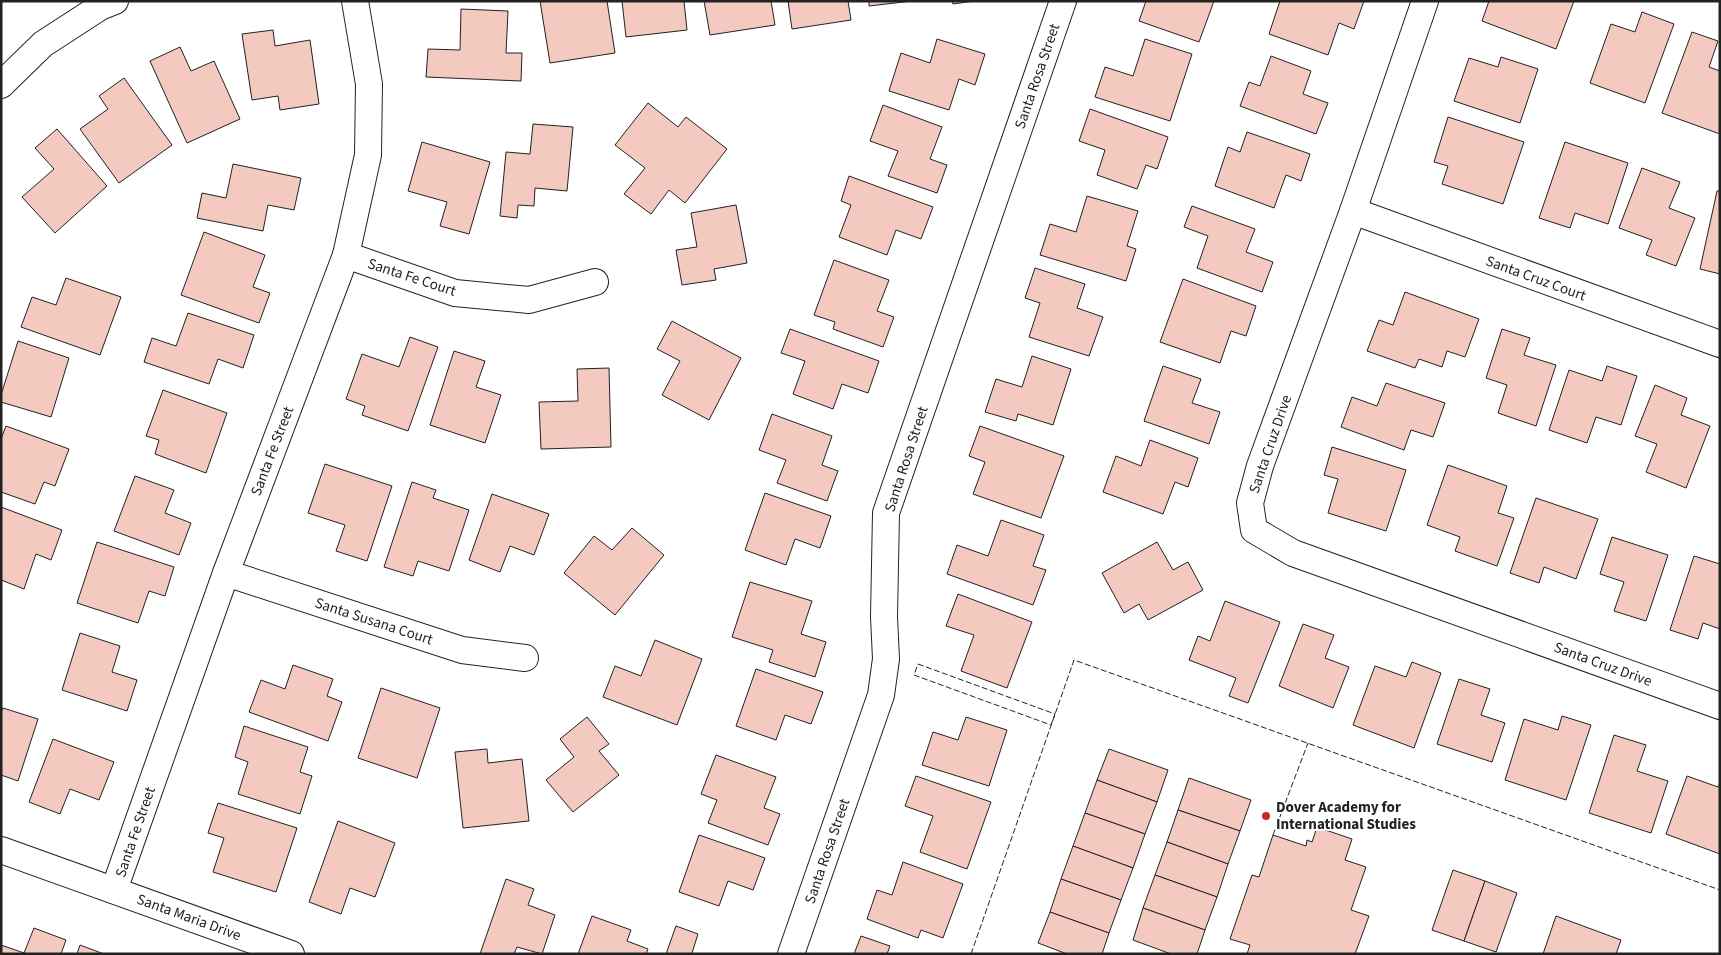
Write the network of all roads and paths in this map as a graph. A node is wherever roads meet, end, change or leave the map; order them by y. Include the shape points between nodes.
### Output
1 (115, 1) edge
2 (355, 1) edge
3 (1063, 1) edge
4 (1425, 1) edge
5 (1, 85) edge
6 (1353, 211) junction
7 (346, 255) junction
8 (595, 282) dead end
9 (1720, 344) edge
10 (226, 573) junction
11 (524, 658) dead end
12 (1720, 706) edge
13 (1, 850) edge
14 (114, 890) junction
15 (291, 954) edge
16 (791, 954) edge

1 - 5 street via 100,7 43,44
2 - 7 street, Santa Fe Street via 369,84 368,154
3 - 16 street, Santa Rosa Street via 886,513 886,658 881,695
4 - 6 street, Santa Cruz Drive
6 - 9 street, Santa Cruz Court
6 - 12 street, Santa Cruz Drive via 1260,466 1250,503 1254,530 1293,553
7 - 8 street, Santa Fe Court via 455,293 529,300
7 - 10 street, Santa Fe Street
10 - 11 street, Santa Susana Court via 462,650
10 - 14 street, Santa Fe Street
13 - 14 street, Santa Maria Drive
14 - 15 street, Santa Maria Drive

